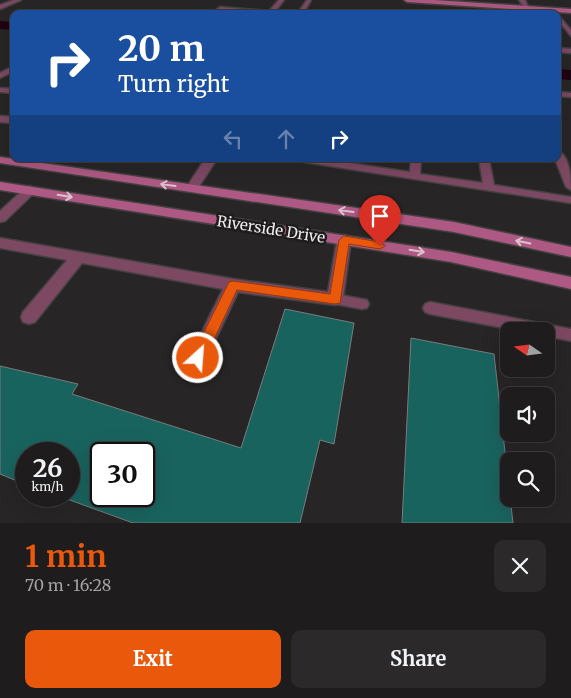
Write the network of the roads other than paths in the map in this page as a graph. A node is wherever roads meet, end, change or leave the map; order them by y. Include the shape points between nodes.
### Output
1 (19, 0) edge
2 (282, 0) edge
3 (407, 0) edge
4 (483, 0) edge
5 (525, 4) edge
6 (571, 6) edge
7 (0, 7) edge
8 (220, 9) dead end
9 (232, 10) edge
10 (273, 10) edge
11 (536, 10) edge
12 (561, 21) edge
13 (571, 34) edge
14 (561, 161) edge
15 (14, 162) edge
16 (209, 162) edge
17 (323, 162) edge
18 (416, 162) edge
19 (485, 162) edge
20 (414, 176) junction
21 (0, 186) edge
22 (571, 186) edge
23 (489, 187) junction
24 (192, 188) junction
25 (30, 190) junction
26 (571, 200) edge
27 (0, 218) edge
28 (344, 240) junction
29 (0, 243) edge
30 (571, 252) edge
31 (78, 257) junction
32 (571, 282) edge
33 (233, 285) junction
34 (335, 299) junction
35 (362, 304) dead end
36 (430, 308) dead end
37 (29, 317) dead end
38 (571, 335) edge
39 (198, 358) dead end

1 - 7 lane
2 - 10 lane
3 - 5 street
4 - 5 street
5 - 6 street
5 - 11 street
8 - 9 lane
12 - 13 lane
14 - 22 lane
24 -> 15 street, Riverside Drive
16 - 24 street
17 - 20 lane
18 - 20 lane
19 - 23 lane
20 - 23 lane
21 - 25 street, Riverside Drive
23 - 26 lane
30 -> 24 street, Riverside Drive via 454,227
25 - 27 street
25 -> 28 street, Riverside Drive
28 -> 32 street, Riverside Drive via 451,257
28 - 34 street
29 - 31 street
31 - 33 street
31 - 37 street
33 - 34 street
33 - 39 street
34 - 35 lane
36 - 38 lane

